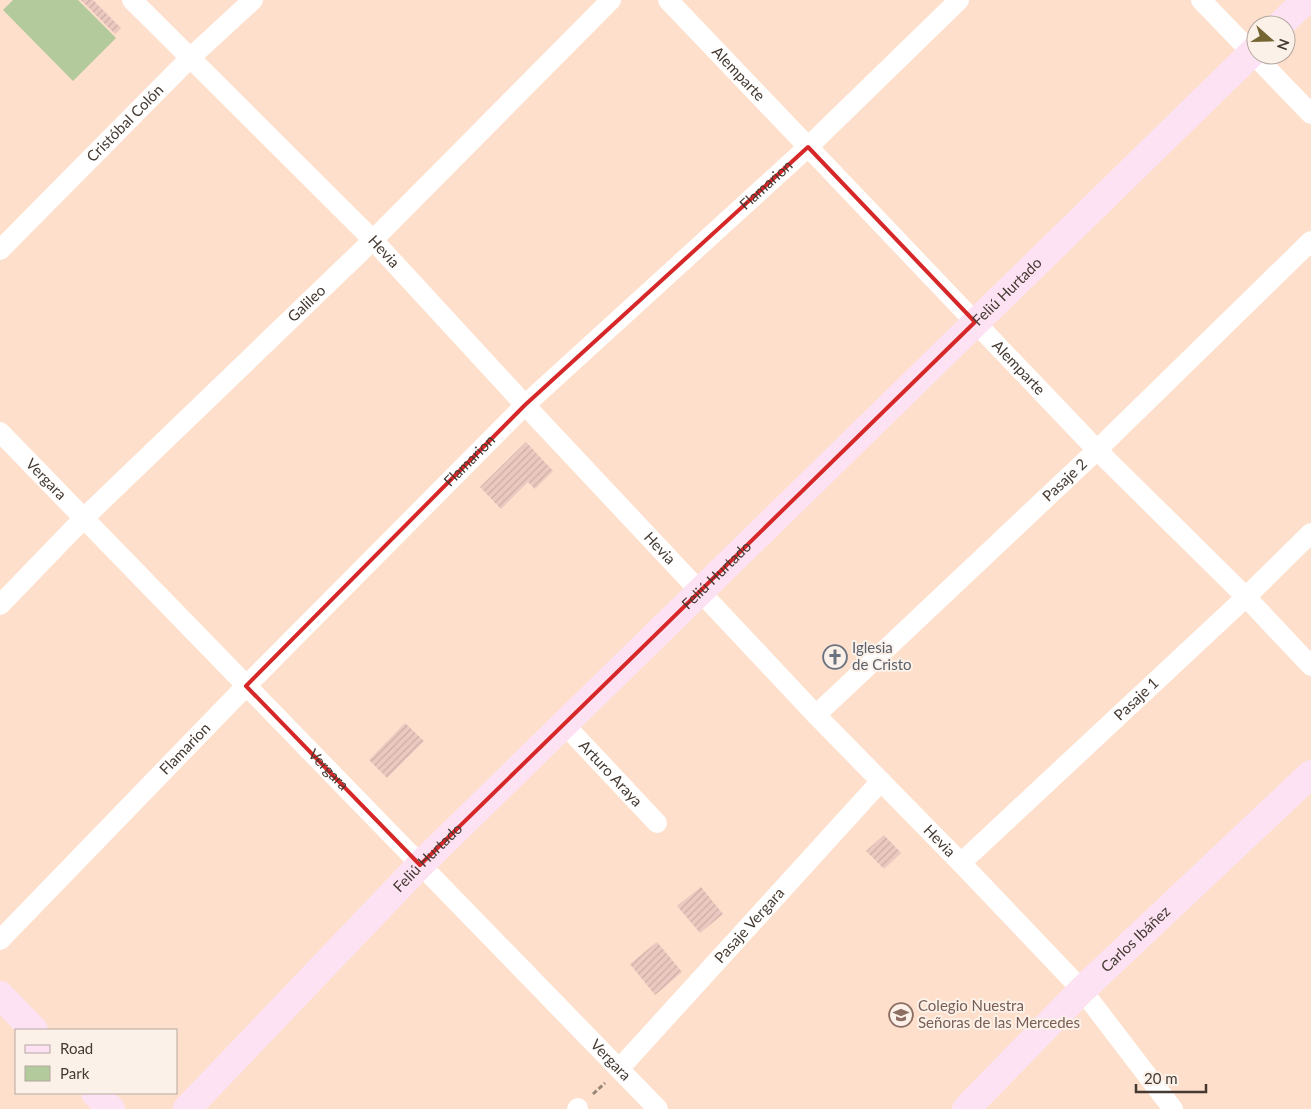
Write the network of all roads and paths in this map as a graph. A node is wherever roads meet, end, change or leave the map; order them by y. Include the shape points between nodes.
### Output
1 (132, 0) edge
2 (253, 0) edge
3 (611, 0) edge
4 (668, 0) edge
5 (959, 0) edge
6 (1201, 0) edge
7 (1306, 0) edge
8 (1290, 15) edge
9 (1246, 43) edge
10 (190, 58) junction
11 (1246, 59) edge
12 (1267, 65) edge
13 (1311, 114) edge
14 (808, 147) junction
15 (373, 240) junction
16 (1311, 240) edge
17 (0, 250) edge
18 (975, 322) junction
19 (525, 405) junction
20 (0, 432) edge
21 (1096, 450) junction
22 (84, 518) junction
23 (1311, 533) edge
24 (700, 592) junction
25 (1246, 597) junction
26 (0, 605) edge
27 (1311, 666) edge
28 (246, 686) junction
29 (816, 715) junction
30 (564, 724) junction
31 (1311, 774) edge
32 (880, 781) junction
33 (657, 823) dead end
34 (961, 863) junction
35 (420, 864) junction
36 (0, 940) edge
37 (1082, 990) junction
38 (0, 995) edge
39 (33, 1029) edge
40 (619, 1069) junction
41 (96, 1094) edge
42 (111, 1109) edge
43 (187, 1109) edge
44 (578, 1109) edge
45 (658, 1109) edge
46 (966, 1109) edge
47 (1172, 1109) edge

1 - 10 street, Hevia
2 - 10 street, Cristóbal Colón
3 - 15 street, Galileo
4 - 14 street, Alemparte
5 - 14 street, Flamarion
6 - 9 street
7 - 8 street
10 - 15 street, Hevia
10 - 17 street, Cristóbal Colón
11 - 18 street, Feliú Hurtado
12 - 13 street
14 - 18 street, Alemparte
14 - 19 street, Flamarion
15 - 19 street, Hevia
15 - 22 street, Galileo
16 - 21 street, Pasaje 2
18 - 21 street, Alemparte
18 - 24 street, Feliú Hurtado
19 - 24 street, Hevia
19 - 28 street, Flamarion
20 - 22 street, Vergara
21 - 25 street, Alemparte
21 - 29 street, Pasaje 2
22 - 26 street, Galileo
22 - 28 street, Vergara
23 - 25 street, Pasaje 1
24 - 29 street, Hevia
24 - 30 street, Feliú Hurtado
25 - 27 street, Alemparte
25 - 34 street, Pasaje 1
28 - 35 street, Vergara
28 - 36 street, Flamarion
29 - 32 street, Hevia
30 - 33 street, Arturo Araya
30 - 35 street, Feliú Hurtado
31 - 37 street, Carlos Ibáñez
32 - 34 street, Hevia
32 - 40 street, Pasaje Vergara
34 - 37 street, Hevia
35 - 40 street, Vergara
35 - 43 street, Feliú Hurtado
37 - 46 street, Carlos Ibáñez
37 - 47 street, Hevia
38 - 39 street
40 - 44 path
40 - 45 street, Vergara
41 - 42 street

